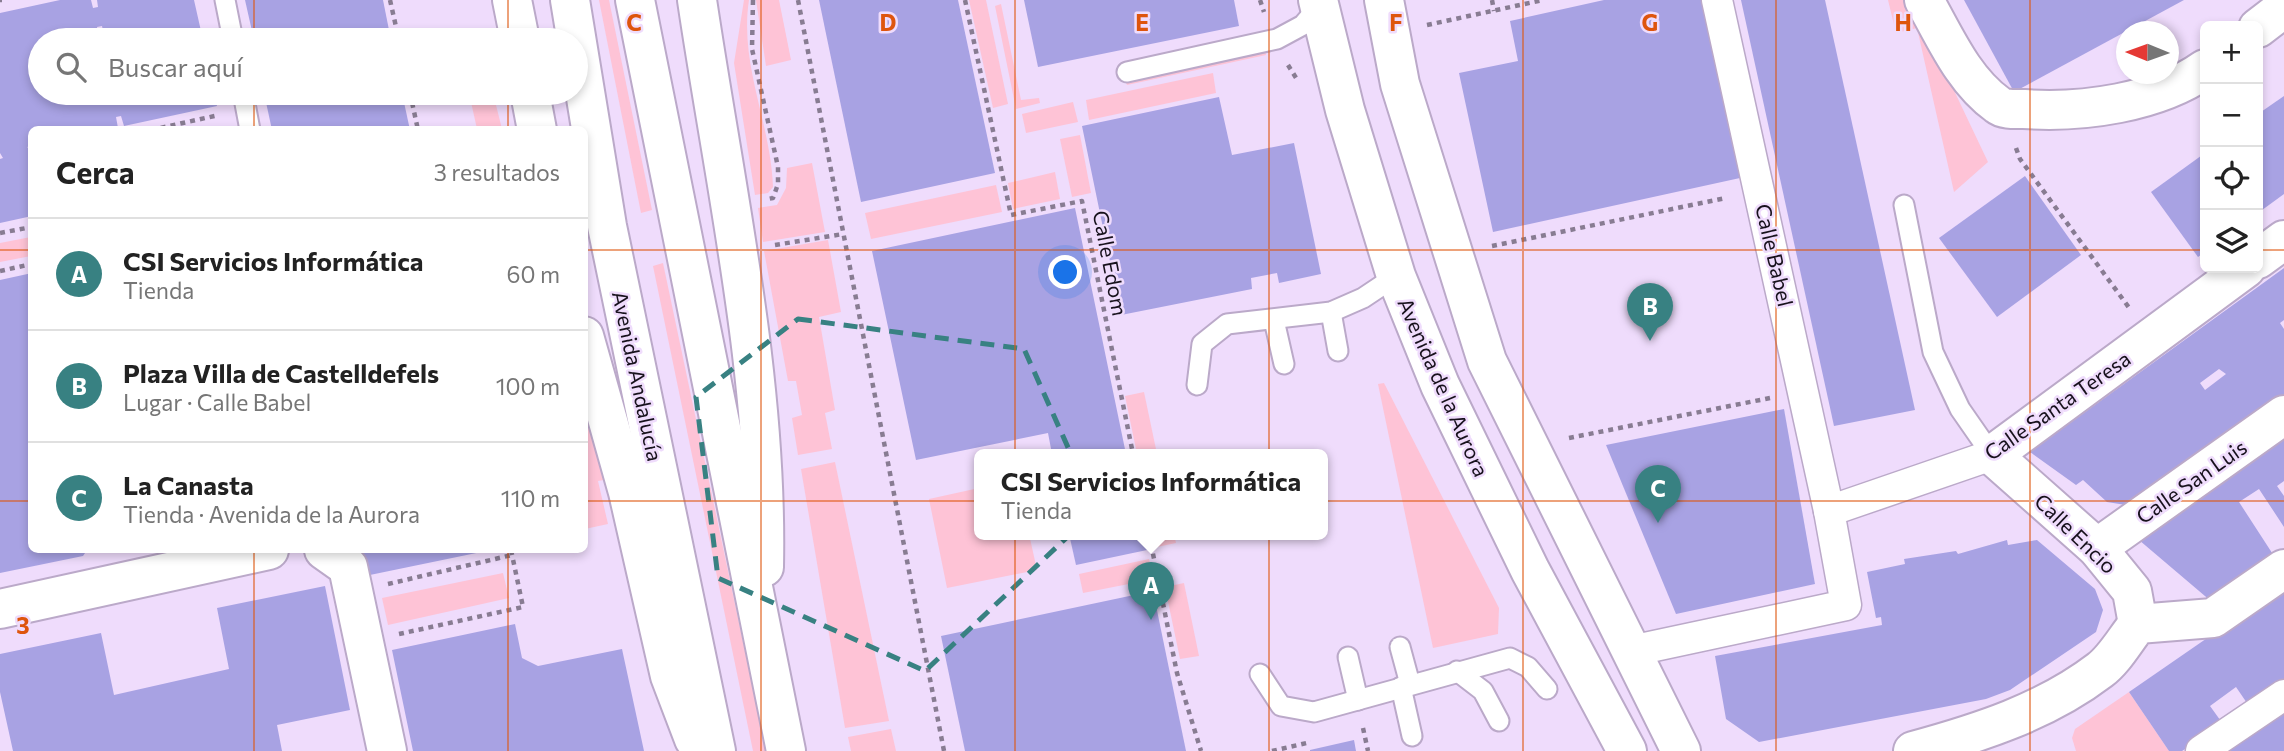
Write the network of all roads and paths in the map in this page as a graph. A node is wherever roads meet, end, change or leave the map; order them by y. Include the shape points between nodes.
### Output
1 (225, 0) edge
2 (390, 0) edge
3 (512, 0) edge
4 (570, 0) edge
5 (635, 0) edge
6 (697, 0) edge
7 (718, 0) edge
8 (798, 0) edge
9 (965, 0) edge
10 (1492, 0) edge
11 (1543, 0) edge
12 (1717, 0) edge
13 (1924, 0) edge
14 (1319, 3) edge
15 (2284, 8) edge
16 (1494, 10) junction
17 (1387, 16) edge
18 (2263, 24) edge
19 (231, 28) edge
20 (396, 28) edge
21 (518, 28) edge
22 (575, 28) edge
23 (1128, 72) dead end
24 (2200, 72) edge
25 (708, 74) junction
26 (232, 105) edge
27 (246, 105) edge
28 (413, 105) edge
29 (532, 105) edge
30 (587, 105) edge
31 (2000, 108) junction
32 (164, 126) edge
33 (249, 126) edge
34 (417, 126) edge
35 (536, 126) edge
36 (1760, 191) junction
37 (1904, 205) dead end
38 (28, 227) edge
39 (0, 233) edge
40 (844, 234) junction
41 (2284, 240) edge
42 (761, 247) dead end
43 (1480, 249) dead end
44 (2263, 256) edge
45 (28, 265) edge
46 (0, 271) edge
47 (2239, 273) edge
48 (1396, 276) junction
49 (1331, 313) junction
50 (1274, 320) junction
51 (2151, 338) junction
52 (588, 350) edge
53 (1338, 351) dead end
54 (1284, 365) dead end
55 (1197, 385) dead end
56 (1805, 391) junction
57 (2284, 415) edge
58 (1557, 440) dead end
59 (1132, 449) edge
60 (1992, 455) junction
61 (1829, 511) junction
62 (1150, 540) edge
63 (2097, 548) junction
64 (255, 553) edge
65 (328, 553) edge
66 (507, 553) edge
67 (511, 553) edge
68 (2284, 569) edge
69 (353, 592) junction
70 (0, 609) edge
71 (2137, 624) junction
72 (763, 639) junction
73 (364, 642) junction
74 (1401, 647) dead end
75 (1631, 651) junction
76 (1348, 657) dead end
77 (1457, 671) junction
78 (1260, 674) dead end
79 (1405, 685) junction
80 (1547, 688) dead end
81 (2284, 695) edge
82 (1358, 700) junction
83 (1499, 721) dead end
84 (1412, 736) dead end
85 (387, 751) edge
86 (698, 751) edge
87 (716, 751) edge
88 (786, 751) edge
89 (944, 751) edge
90 (1201, 751) edge
91 (1627, 751) edge
92 (1681, 751) edge
93 (1913, 751) edge
94 (2201, 751) edge

1 - 19 lane
2 - 20 path
3 - 21 main road
4 - 22 main road, Avenida Andalucía
5 - 72 main road
6 - 25 main road
7 - 25 main road
8 - 40 path
9 - 59 path, Calle Edom via 1011,215 1082,201
10 - 16 path
11 - 16 path
12 - 36 street, Calle Babel
13 - 31 main road via 1970,81
14 - 23 lane via 1303,25 1277,39
14 - 48 main road, Avenida de la Aurora via 1345,110
15 - 18 main road
16 - 17 path
17 - 75 main road via 1400,84 1487,361
24 - 31 main road via 2168,89 2117,102 2056,111
25 - 72 main road via 758,406 766,496
26 - 32 path
27 - 33 lane
28 - 34 path
29 - 35 main road
30 - 87 main road, Avenida Andalucía via 607,226
31 - 51 path via 2020,159
36 - 43 path
36 - 56 street, Calle Babel
37 - 60 lane via 1933,352 1960,410
38 - 39 path
40 - 42 path
40 - 89 path
41 - 44 main road
45 - 46 path
47 - 51 main road, Calle Santa Teresa
48 - 49 lane
48 - 91 main road, Avenida de la Aurora via 1440,385 1530,570
49 - 50 lane
49 - 53 lane
50 - 54 lane
50 - 55 lane via 1227,324 1202,344
51 - 60 main road, Calle Santa Teresa
52 - 86 main road via 628,492 670,676
56 - 58 path
56 - 61 street, Calle Babel
57 - 63 main road, Calle San Luis
60 - 61 street, Calle Santa Teresa
60 - 63 main road, Calle Encio
61 - 75 street via 1846,605
62 - 90 path via 1177,673
63 - 71 main road, Calle Encio via 2132,591
64 - 70 main road
65 - 69 main road via 348,568
66 - 69 path
67 - 73 path via 523,607
68 - 71 main road via 2213,618
69 - 73 main road
71 - 93 main road via 2102,669 2026,715
72 - 88 main road
73 - 85 main road
74 - 79 lane
75 - 92 main road
76 - 82 lane
77 - 79 lane
77 - 80 lane via 1510,658 1528,667
77 - 83 lane via 1483,691
78 - 82 lane via 1281,706 1314,712
79 - 82 lane
79 - 84 lane
81 - 94 street

